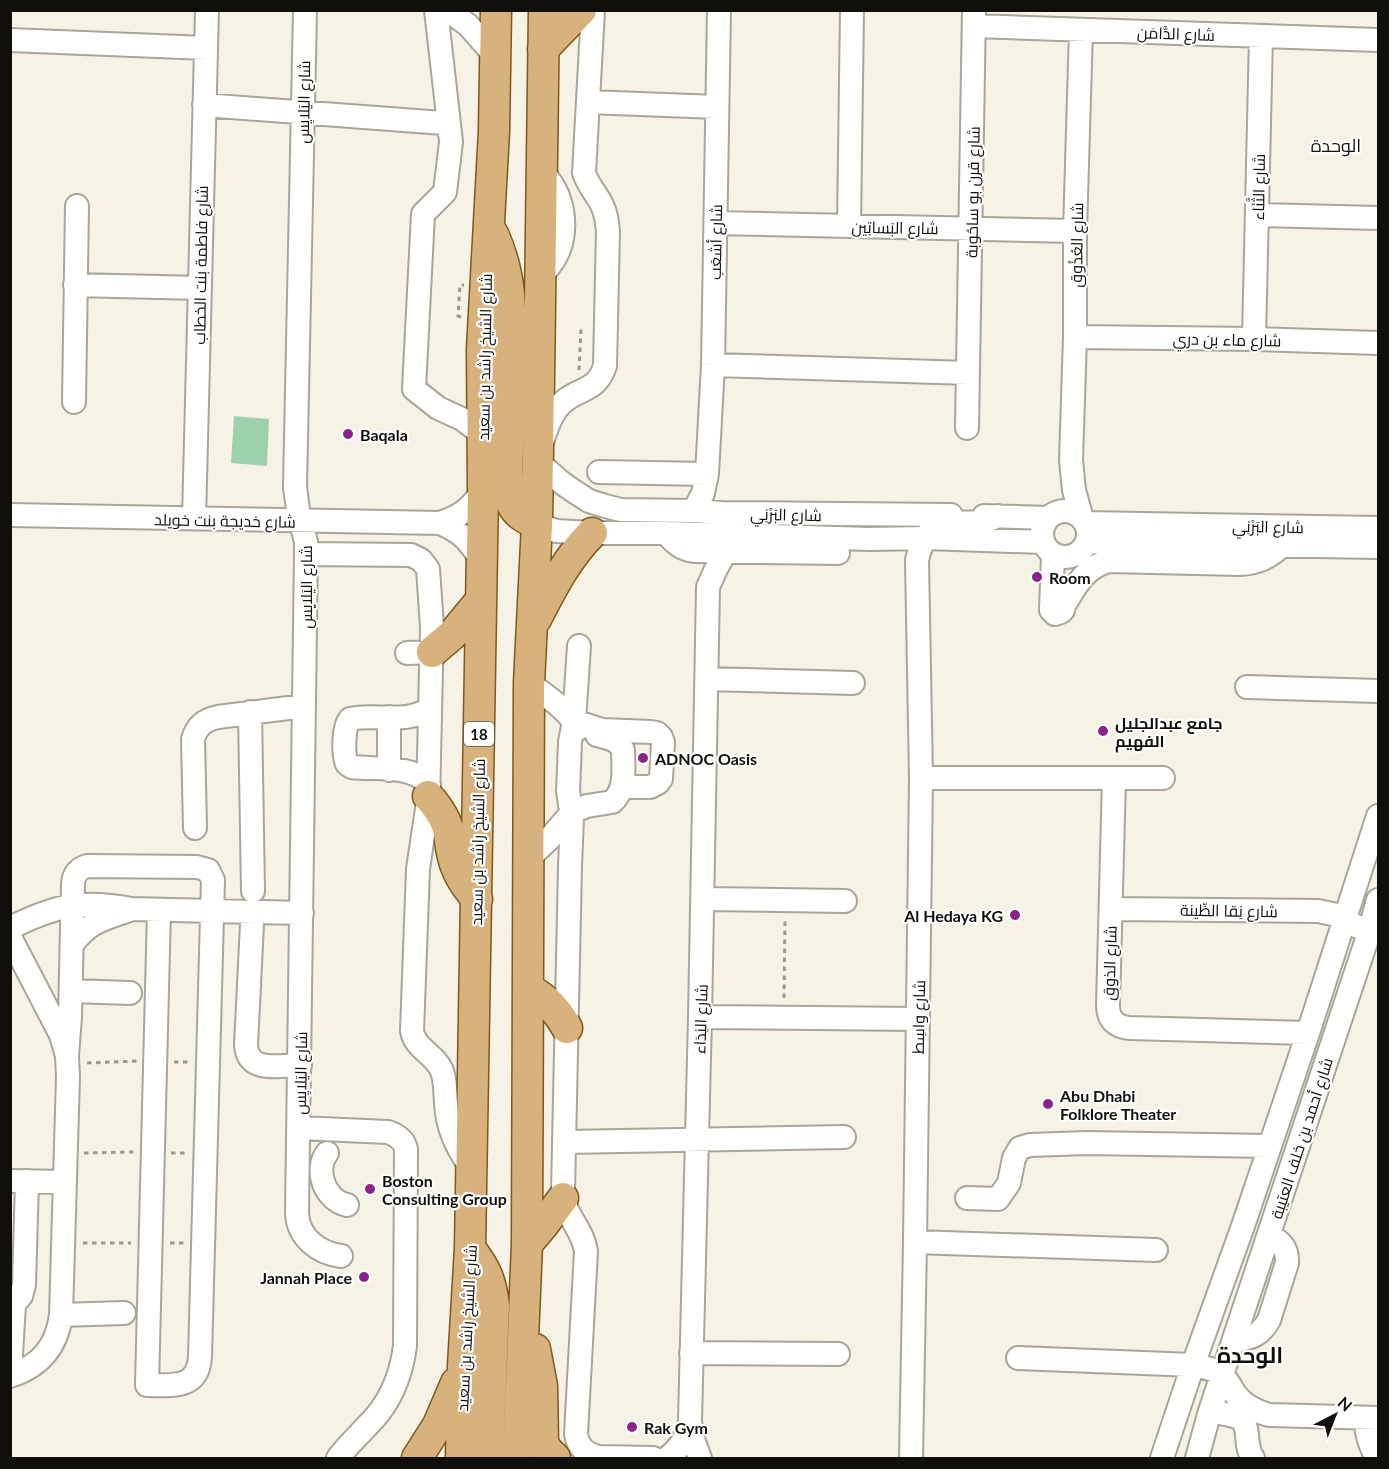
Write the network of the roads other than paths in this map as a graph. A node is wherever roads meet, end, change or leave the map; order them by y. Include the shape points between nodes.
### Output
1 (207, 10) edge
2 (305, 10) edge
3 (436, 10) edge
4 (447, 10) edge
5 (496, 10) edge
6 (544, 10) edge
7 (581, 10) edge
8 (593, 10) edge
9 (719, 10) edge
10 (852, 10) edge
11 (974, 18) edge
12 (1081, 30) junction
13 (1261, 36) junction
14 (10, 40) edge
15 (1378, 40) edge
16 (206, 48) junction
17 (543, 49) junction
18 (496, 57) junction
19 (588, 102) junction
20 (204, 105) junction
21 (717, 107) junction
22 (303, 112) junction
23 (443, 123) dead end
24 (76, 206) dead end
25 (1257, 215) junction
26 (1378, 218) edge
27 (488, 223) junction
28 (716, 223) junction
29 (849, 226) junction
30 (972, 228) junction
31 (1075, 231) junction
32 (75, 285) junction
33 (200, 288) junction
34 (1075, 337) junction
35 (1254, 339) junction
36 (1378, 343) edge
37 (712, 365) junction
38 (968, 373) junction
39 (74, 402) dead end
40 (967, 428) dead end
41 (482, 434) junction
42 (537, 458) junction
43 (1071, 460) junction
44 (599, 472) dead end
45 (708, 474) junction
46 (483, 491) junction
47 (694, 510) junction
48 (721, 513) junction
49 (10, 515) edge
50 (998, 516) junction
51 (1050, 517) junction
52 (194, 519) junction
53 (301, 521) junction
54 (440, 523) junction
55 (537, 524) junction
56 (1084, 528) junction
57 (1378, 528) edge
58 (592, 533) junction
59 (666, 533) junction
60 (935, 538) junction
61 (870, 539) junction
62 (1283, 545) junction
63 (1378, 547) edge
64 (694, 551) junction
65 (726, 551) junction
66 (1054, 551) junction
67 (306, 554) junction
68 (482, 561) junction
69 (708, 587) junction
70 (481, 600) junction
71 (530, 630) junction
72 (579, 646) dead end
73 (419, 653) junction
74 (707, 679) junction
75 (529, 683) junction
76 (853, 683) dead end
77 (1247, 687) dead end
78 (1378, 691) edge
79 (304, 706) junction
80 (430, 708) junction
81 (250, 712) junction
82 (382, 718) junction
83 (574, 721) junction
84 (609, 738) junction
85 (382, 770) junction
86 (921, 778) junction
87 (1114, 778) junction
88 (1163, 778) dead end
89 (622, 787) junction
90 (428, 790) junction
91 (607, 804) junction
92 (574, 811) junction
93 (1378, 816) edge
94 (195, 828) dead end
95 (527, 860) junction
96 (253, 891) dead end
97 (702, 898) junction
98 (477, 899) junction
99 (1378, 900) edge
100 (845, 901) dead end
101 (72, 906) junction
102 (131, 909) junction
103 (1111, 909) junction
104 (159, 910) junction
105 (212, 911) junction
106 (302, 913) junction
107 (1345, 919) junction
108 (252, 924) dead end
109 (10, 928) edge
110 (1369, 933) junction
111 (10, 938) edge
112 (72, 945) junction
113 (528, 989) junction
114 (71, 991) junction
115 (130, 993) dead end
116 (700, 1017) junction
117 (918, 1020) junction
118 (567, 1028) junction
119 (1308, 1033) junction
120 (67, 1059) junction
121 (300, 1065) junction
122 (299, 1128) junction
123 (328, 1130) junction
124 (844, 1137) dead end
125 (696, 1140) junction
126 (565, 1142) junction
127 (1270, 1146) junction
128 (471, 1168) junction
129 (65, 1182) junction
130 (15, 1183) edge
131 (563, 1198) junction
132 (967, 1198) dead end
133 (347, 1205) dead end
134 (915, 1242) junction
135 (527, 1244) junction
136 (470, 1248) junction
137 (1156, 1250) dead end
138 (341, 1256) dead end
139 (12, 1302) edge
140 (124, 1313) dead end
141 (62, 1315) junction
142 (524, 1316) junction
143 (691, 1353) junction
144 (838, 1354) dead end
145 (11, 1356) edge
146 (1018, 1358) dead end
147 (1193, 1365) junction
148 (463, 1366) junction
149 (10, 1374) edge
150 (1223, 1376) junction
151 (1210, 1411) junction
152 (1372, 1418) edge
153 (690, 1421) junction
154 (338, 1458) edge
155 (417, 1458) edge
156 (461, 1458) edge
157 (488, 1458) edge
158 (518, 1458) edge
159 (555, 1458) edge
160 (653, 1458) edge
161 (667, 1458) edge
162 (700, 1458) edge
163 (911, 1458) edge
164 (1162, 1458) edge
165 (1197, 1458) edge
166 (1253, 1458) edge
167 (1378, 1458) edge

1 - 16 street, شارع فاطمة بنت الخطاب
2 - 22 street, شارع اليَلايِس
3 - 41 street via 452,142 445,192 423,214 414,389
4 - 18 street via 468,25
5 - 18 main road, شارع الشيخ راشد بن سعيد / 18
6 - 17 main road
7 - 17 main road
8 - 19 street
9 - 21 street, شارع أشعَب
10 - 29 street
11 - 12 street, شارع الدَّامَن
11 - 30 street, شارع قرن بو ساحُوبة
12 - 13 street, شارع الدَّامَن
12 - 31 street, شارع العُذُوق
13 - 15 street, شارع الدَّامَن
13 - 25 street, شارع الثَّنَاء
14 - 16 street
16 - 20 street, شارع فاطمة بنت الخطاب
17 - 42 main road
18 - 27 main road, شارع الشيخ راشد بن سعيد / 18
19 - 21 street
19 - 42 street via 584,173 602,204 608,231 605,366 596,383 554,411
20 - 22 street
20 - 33 street, شارع فاطمة بنت الخطاب
21 - 28 street, شارع أشعَب
22 - 23 street
22 - 53 street, شارع اليَلايِس via 295,487
24 - 32 street
25 - 26 street
25 - 35 street, شارع الثَّنَاء
27 - 41 main road, شارع الشيخ راشد بن سعيد / 18
27 - 55 main road via 506,269 510,293 509,493 518,513
28 - 29 street, شارع البَساتِين
28 - 37 street, شارع أشعَب
29 - 30 street, شارع البَساتِين
30 - 31 street, شارع البَساتِين
30 - 38 street, شارع قرن بو ساحُوبة
31 - 34 street, شارع العُذُوق
32 - 33 street
32 - 39 street
33 - 52 street, شارع فاطمة بنت الخطاب
34 - 35 street, شارع ماء بن دري
34 - 43 street, شارع العُذُوق
35 - 36 street, شارع ماء بن دري
37 - 38 street
37 - 45 street, شارع أشعَب
38 - 40 street, شارع قرن بو ساحُوبة
41 - 46 main road, شارع الشيخ راشد بن سعيد / 18
42 - 47 street, شارع البَرْنِي via 562,483 605,506 621,510
42 - 55 main road
43 - 51 street, شارع العُذُوق
43 - 56 street, شارع العُذُوق
44 - 45 street
45 - 47 street, شارع أشعَب
45 - 48 street, شارع أشعَب
46 - 54 street, شارع خديجة بنت خويلد via 456,519
46 - 68 main road, شارع الشيخ راشد بن سعيد / 18
47 - 48 street, شارع البَرْنِي
48 - 50 street, شارع البَرْنِي
49 - 52 street, شارع خديجة بنت خويلد
50 - 51 street, شارع البَرْنِي
50 - 60 street via 977,524 937,524 933,527
51 - 56 street via 1067,511 1075,514
51 - 66 street via 1042,529
52 - 53 street, شارع خديجة بنت خويلد
53 - 54 street, شارع خديجة بنت خويلد
53 - 67 street, شارع اليَلايِس
54 - 68 street via 456,530
55 - 58 street, شارع البَرْنِي via 556,531
55 - 71 main road
56 - 57 street, شارع البَرْنِي
56 - 62 street, شارع البَرْنِي
56 - 66 street via 1081,551
58 - 59 street, شارع البَرْنِي
58 - 71 main road via 561,572
59 - 61 street, شارع البَرْنِي
59 - 64 street via 676,545
60 - 61 street, شارع البَرْنِي
60 - 66 street, شارع البَرْنِي
60 - 86 street, شارع واسِط via 919,576
61 - 65 street via 853,553
62 - 63 street, شارع البَرْنِي
62 - 66 street via 1268,557 1240,564 1108,561 1087,572 1063,607
64 - 65 street
64 - 69 street, شارع النِدَاء
65 - 69 street, شارع النِدَاء
67 - 73 street via 411,555 421,560 429,574 432,626
67 - 79 street, شارع اليَلايِس
68 - 70 main road, شارع الشيخ راشد بن سعيد / 18
69 - 74 street, شارع النِدَاء
70 - 73 main road via 446,641
70 - 98 main road, شارع الشيخ راشد بن سعيد / 18
71 - 75 main road
72 - 83 street
73 - 80 street
74 - 76 street
74 - 97 street, شارع النِدَاء
75 - 83 street
75 - 95 main road
77 - 78 street
79 - 81 street
79 - 106 street, شارع اليَلايِس
80 - 82 street via 416,716
80 - 90 street
81 - 94 street via 209,719 196,730 192,748
81 - 96 street
82 - 85 street
82 - 85 street via 348,721 344,754 349,766
83 - 84 street
83 - 89 street via 602,730 651,732 661,737 662,775 658,783 650,787
83 - 92 street via 581,744 581,790
84 - 89 street via 616,740 623,750
84 - 91 street
85 - 90 street via 414,773 424,779
86 - 87 street
86 - 117 street, شارع واسِط
87 - 88 street
87 - 103 street, شارع الذوق
89 - 91 street via 617,798
90 - 98 main road via 444,818 456,868
90 - 128 street via 418,869 412,1030 416,1042 436,1060 443,1074 451,1131
91 - 92 street
92 - 95 street
92 - 118 street
93 - 107 street, شارع أحمد بن خلف العتيبة
95 - 113 main road
97 - 100 street
97 - 116 street, شارع النِدَاء
98 - 128 main road, شارع الشيخ راشد بن سعيد / 18
99 - 110 street, شارع أحمد بن خلف العتيبة
101 - 102 street
101 - 105 street via 75,874 82,867 197,867 208,870 212,876
101 - 109 street via 48,911
101 - 112 street
102 - 104 street
102 - 112 street via 98,921
103 - 107 street, شارع نِقا الطِّينة via 1318,911
103 - 119 street, شارع الذوق via 1108,1011 1113,1023 1130,1028
104 - 105 street
104 - 105 street via 147,1385 183,1384 194,1376 200,1364
105 - 106 street
106 - 121 street, شارع اليَلايِس
107 - 110 street, شارع نِقا الطِّينة
107 - 119 street, شارع أحمد بن خلف العتيبة
108 - 121 street via 248,1055 263,1066
110 - 150 street, شارع أحمد بن خلف العتيبة
111 - 120 street via 57,1025
112 - 114 street
113 - 118 main road via 555,1009
113 - 135 main road
114 - 115 street
114 - 120 street
116 - 117 street
116 - 125 street, شارع النِدَاء
117 - 134 street, شارع واسِط
118 - 126 street
119 - 127 street, شارع أحمد بن خلف العتيبة
120 - 129 street
121 - 122 street, شارع اليَلايِس
122 - 123 street, شارع اليَلايِس
122 - 138 street, شارع اليَلايِس via 298,1207 307,1226 308,1240 323,1251
123 - 133 street via 326,1185 329,1195
123 - 154 street, شارع اليَلايِس via 393,1133 405,1144 407,1155 403,1361 386,1403
124 - 125 street
125 - 126 street
125 - 143 street, شارع النِدَاء
126 - 131 street
127 - 132 street, شارع أحمد بن خلف العتيبة via 1030,1144 1020,1148 1014,1158 1009,1183 998,1199
127 - 147 street, شارع أحمد بن خلف العتيبة
128 - 136 main road, شارع الشيخ راشد بن سعيد / 18
129 - 130 street
129 - 141 street
130 - 139 street via 24,1285 21,1296
131 - 135 main road
131 - 160 street via 586,1251 577,1440 592,1456
134 - 137 street
134 - 163 street, شارع واسِط
135 - 142 main road
136 - 148 main road, شارع الشيخ راشد بن سعيد / 18
136 - 157 main road via 484,1266 494,1306
139 - 145 street
140 - 141 street
141 - 149 street via 56,1337 44,1356 26,1370
142 - 158 main road
142 - 159 main road via 536,1350 542,1386 543,1443
143 - 144 street
143 - 153 street, شارع النِدَاء
145 - 149 street
146 - 147 street
147 - 150 street
147 - 164 street, شارع أحمد بن خلف العتيبة
148 - 155 main road via 438,1425
148 - 156 main road, شارع الشيخ راشد بن سعيد / 18
150 - 151 street, شارع أحمد بن خلف العتيبة
150 - 152 street via 1247,1406 1269,1415
151 - 165 street, شارع أحمد بن خلف العتيبة
151 - 166 street via 1244,1423 1247,1448
152 - 167 street via 1366,1429
153 - 161 street, شارع النِدَاء via 685,1439
153 - 162 street, شارع النِدَاء

